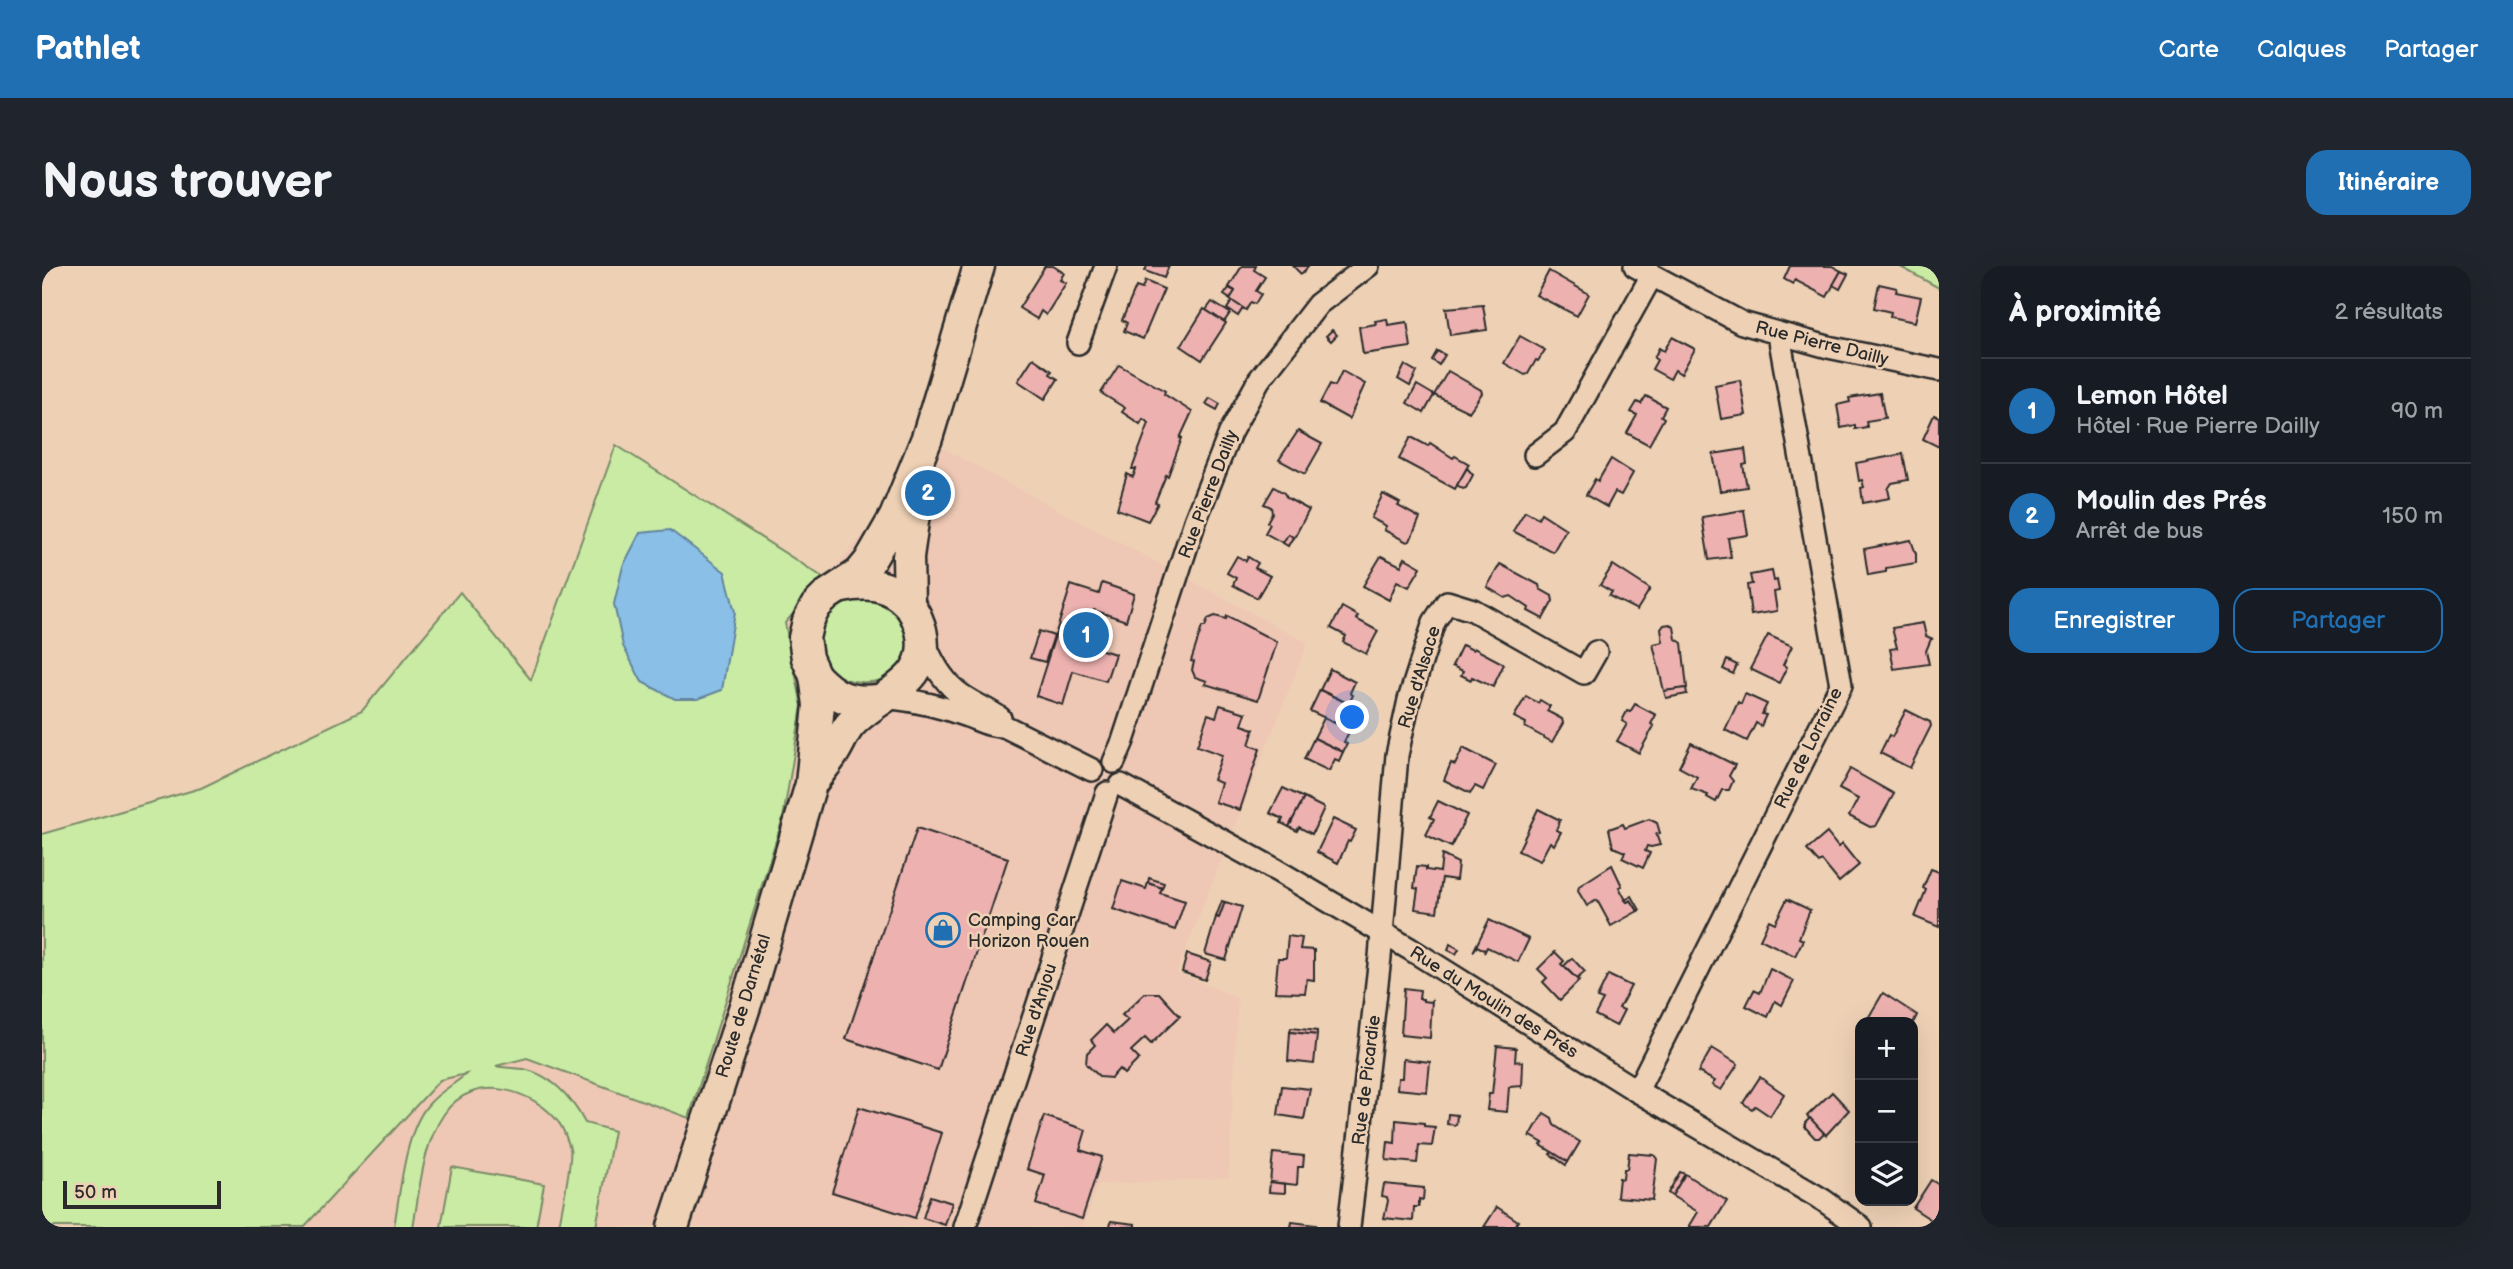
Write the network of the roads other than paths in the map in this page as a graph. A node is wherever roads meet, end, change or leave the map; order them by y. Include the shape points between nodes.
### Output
1 (979, 266) edge
2 (1106, 266) edge
3 (1368, 266) edge
4 (1643, 271) edge
5 (1779, 335) junction
6 (1078, 343) dead end
7 (1939, 370) edge
8 (927, 438) junction
9 (1535, 455) dead end
10 (842, 587) junction
11 (909, 604) junction
12 (923, 638) junction
13 (1596, 652) dead end
14 (815, 676) junction
15 (882, 698) junction
16 (1004, 726) junction
17 (1114, 762) junction
18 (1092, 770) junction
19 (811, 784) junction
20 (1114, 789) junction
21 (1382, 933) junction
22 (1637, 1091) junction
23 (673, 1227) edge
24 (965, 1227) edge
25 (1349, 1227) edge
26 (1861, 1227) edge

1 - 8 main road
2 - 6 street
3 - 17 street, Rue Pierre Dailly via 1318,304 1259,380 1230,433 1195,521
4 - 5 street, Rue Pierre Dailly via 1742,323
4 - 9 street via 1565,432
5 - 7 street, Rue Pierre Dailly
5 - 22 street, Rue de Lorraine via 1841,685
8 - 10 main road via 886,535 859,574
8 - 11 main road via 910,533
10 - 11 main road via 862,583 884,586
10 - 14 main road via 816,606 808,621 804,638
11 - 12 main road
12 - 15 main road via 912,677 894,694
12 - 16 street via 929,655 957,692 999,718
13 - 21 street, Rue d'Alsace via 1584,673 1473,610 1447,602 1434,622 1397,755
14 - 15 main road via 845,699
14 - 19 main road via 819,705
15 - 16 street via 908,700
15 - 19 main road via 850,724
16 - 18 street
17 - 18 street via 1100,761
17 - 20 street via 1123,771
18 - 20 street via 1092,785 1100,792
19 - 23 main road, Route de Darnétal
20 - 21 street, Rue du Moulin des Prés via 1276,870
20 - 24 street, Rue d'Anjou
21 - 22 street, Rue du Moulin des Prés
21 - 25 street, Rue de Picardie
22 - 26 street, Rue du Moulin des Prés

